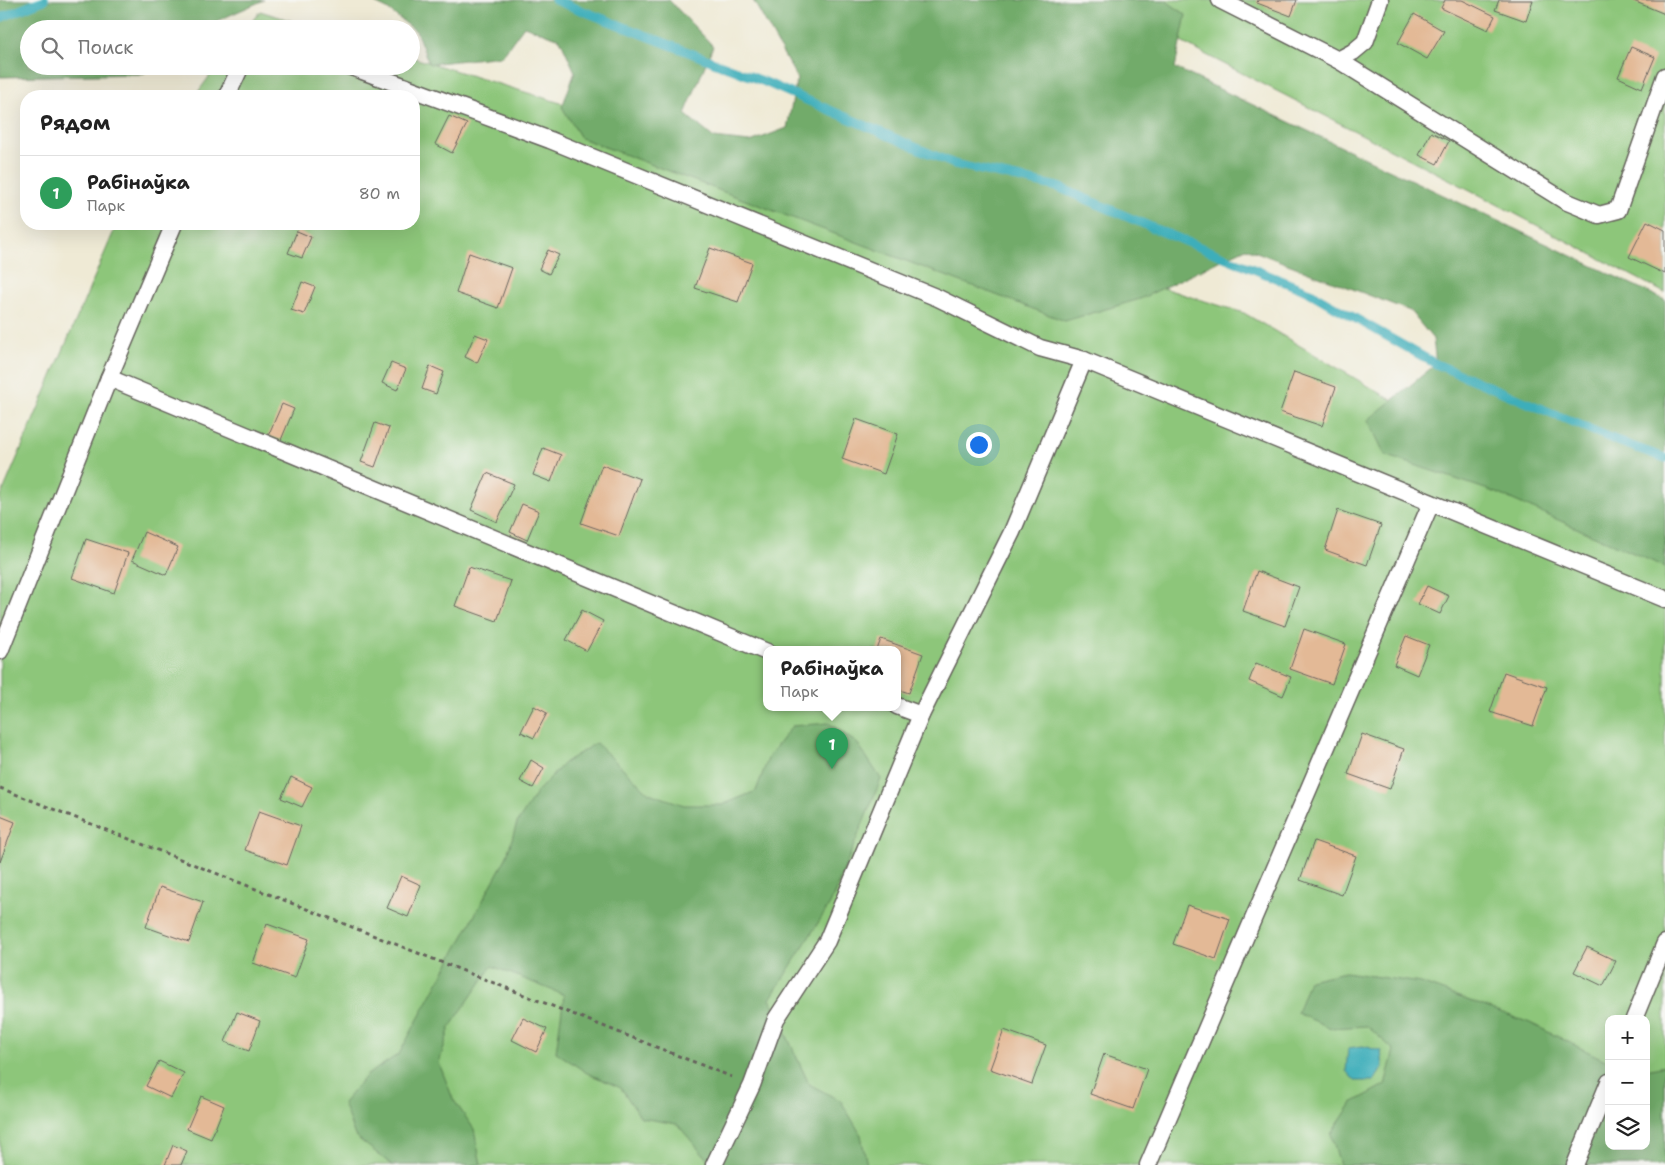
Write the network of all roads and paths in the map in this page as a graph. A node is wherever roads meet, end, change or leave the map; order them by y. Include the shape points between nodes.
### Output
1 (1220, 0) edge
2 (1380, 0) edge
3 (1338, 60) junction
4 (237, 75) edge
5 (373, 75) edge
6 (1665, 76) edge
7 (231, 90) edge
8 (414, 90) edge
9 (420, 92) edge
10 (171, 230) edge
11 (1084, 360) junction
12 (108, 378) junction
13 (1431, 502) junction
14 (1665, 599) edge
15 (763, 650) edge
16 (0, 651) edge
17 (901, 708) edge
18 (920, 715) junction
19 (0, 788) edge
20 (1665, 943) edge
21 (1636, 1015) edge
22 (752, 1085) junction
23 (1605, 1092) edge
24 (714, 1165) edge
25 (1148, 1165) edge
26 (1575, 1165) edge

1 - 3 lane
2 - 3 lane via 1365,42
3 - 6 lane via 1565,201 1599,215 1618,210
4 - 7 lane
5 - 8 lane
9 - 11 lane via 550,140 938,298 1040,348
10 - 12 lane
11 - 13 lane
11 - 18 lane via 1012,532
12 - 15 lane
12 - 16 lane
13 - 14 lane
13 - 25 lane
17 - 18 lane
18 - 22 lane via 827,941 776,1019
19 - 22 path
20 - 21 lane
22 - 24 lane
23 - 26 lane

